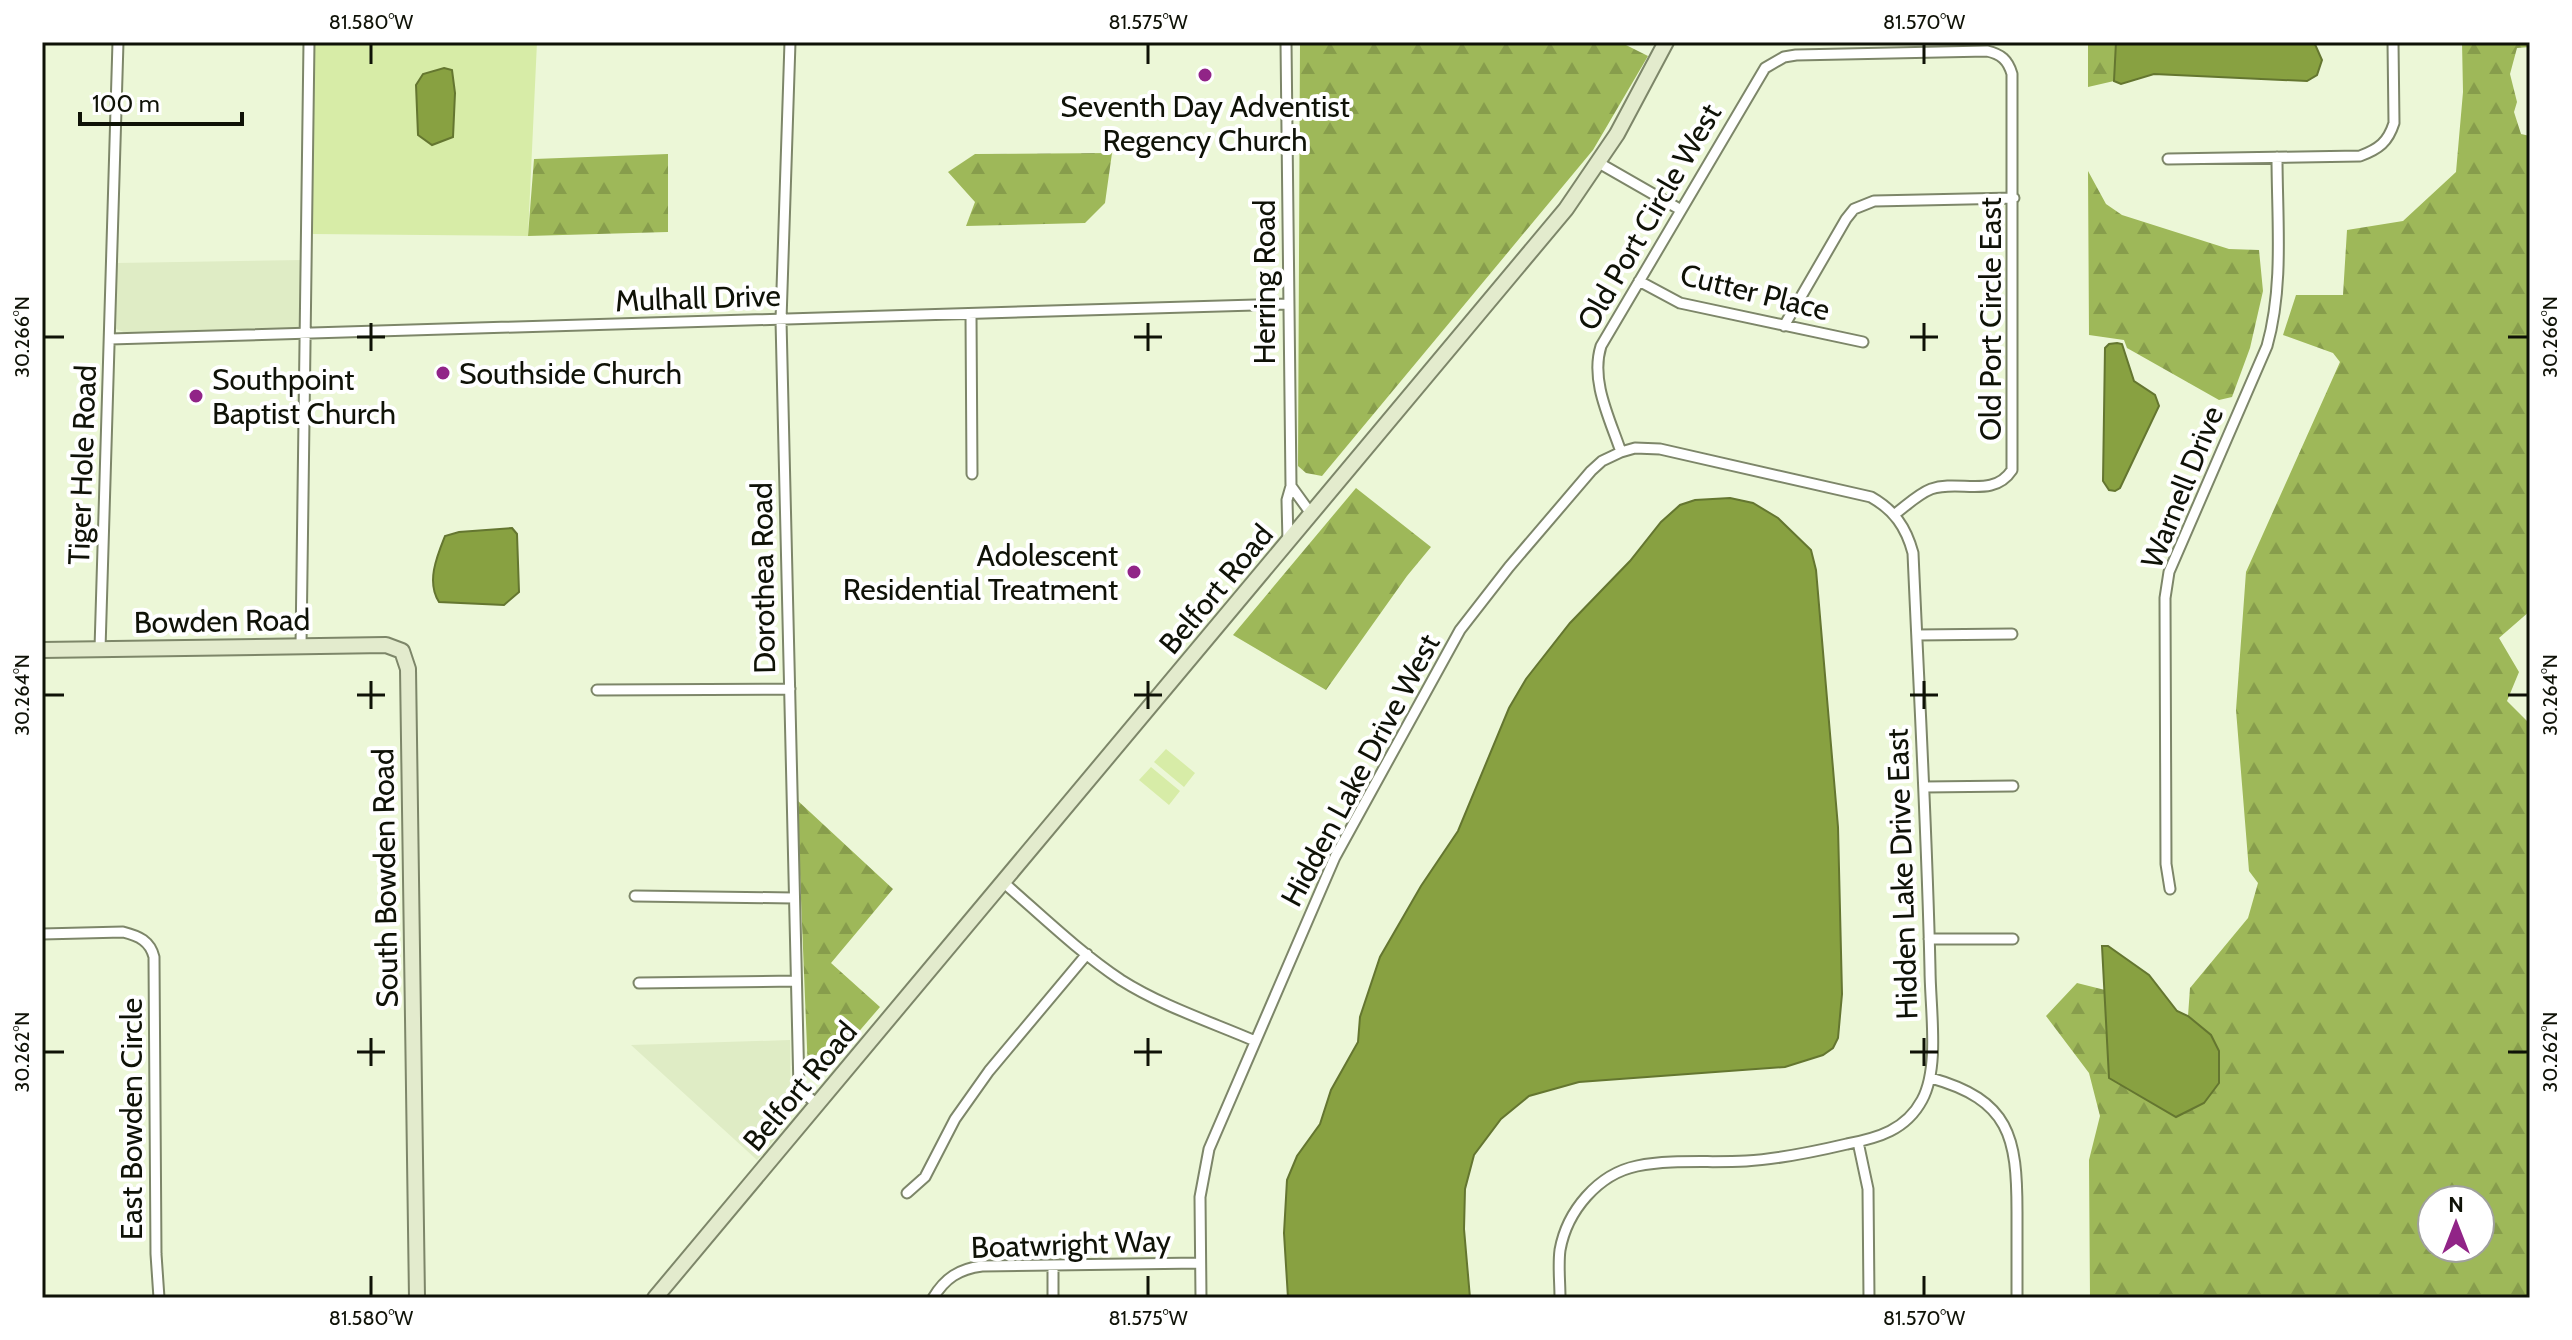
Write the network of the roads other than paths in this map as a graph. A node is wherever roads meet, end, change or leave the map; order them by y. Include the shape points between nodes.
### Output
1 (118, 42) edge
2 (309, 42) edge
3 (790, 42) edge
4 (1286, 42) edge
5 (1666, 42) edge
6 (2393, 42) edge
7 (1774, 62) joint
8 (2277, 157) junction
9 (2168, 159) dead end
10 (1599, 163) junction
11 (2014, 198) junction
12 (1681, 210) junction
13 (1639, 281) junction
14 (1288, 304) junction
15 (971, 314) junction
16 (781, 320) junction
17 (1784, 326) junction
18 (305, 333) junction
19 (110, 339) junction
20 (1863, 342) dead end
21 (1621, 452) junction
22 (972, 474) dead end
23 (1291, 486) junction
24 (1895, 514) junction
25 (1312, 515) junction
26 (1288, 543) junction
27 (2012, 634) dead end
28 (1917, 635) junction
29 (301, 646) junction
30 (100, 649) junction
31 (42, 650) edge
32 (402, 651) joint
33 (790, 689) junction
34 (597, 690) dead end
35 (2013, 786) dead end
36 (1925, 787) junction
37 (1003, 882) junction
38 (2170, 889) dead end
39 (635, 896) dead end
40 (793, 898) junction
41 (42, 934) edge
42 (1929, 939) junction
43 (2013, 939) dead end
44 (1087, 954) junction
45 (796, 981) junction
46 (639, 983) dead end
47 (1255, 1041) junction
48 (1931, 1078) junction
49 (818, 1105) junction
50 (1858, 1142) junction
51 (907, 1193) dead end
52 (1200, 1263) junction
53 (1053, 1266) junction
54 (159, 1298) edge
55 (417, 1298) edge
56 (655, 1298) edge
57 (933, 1298) edge
58 (1053, 1298) edge
59 (1201, 1298) edge
60 (1560, 1298) edge
61 (1869, 1298) edge
62 (2017, 1298) edge

1 - 19 street, Tiger Hole Road
2 - 18 street
3 - 16 street, Dorothea Road
4 - 14 street, Herring Road
5 - 10 street, Belfort Road
6 - 8 street via 2394,123 2381,146 2360,156
7 - 11 street, Old Port Circle East via 1796,55 1987,51 2003,57 2012,74
7 - 12 street, Old Port Circle West via 1758,76
8 - 9 street
8 - 38 street, Warnell Drive via 2274,323 2169,572 2165,598
10 - 12 street
10 - 25 street, Belfort Road
11 - 17 street via 1864,204 1846,219
11 - 24 street, Old Port Circle East via 2012,470 1990,486 1930,489
12 - 13 street, Old Port Circle West
13 - 17 street, Cutter Place via 1680,303
13 - 21 street, Old Port Circle West via 1601,346 1596,368
14 - 15 street, Mulhall Drive
14 - 23 street, Herring Road
15 - 16 street, Mulhall Drive
15 - 22 street
16 - 18 street, Mulhall Drive
16 - 33 street, Dorothea Road
17 - 20 street, Cutter Place
18 - 19 street, Mulhall Drive
18 - 29 street
19 - 30 street, Tiger Hole Road
21 - 24 street via 1660,449 1859,492
21 - 47 street, Hidden Lake Drive West via 1591,471 1460,630 1335,857
23 - 25 street
23 - 26 street, Herring Road
24 - 28 street, Hidden Lake Drive East via 1913,553
25 - 26 street, Belfort Road
26 - 37 street, Belfort Road
27 - 28 street
28 - 36 street, Hidden Lake Drive East
29 - 30 street, Bowden Road
29 - 32 street, Bowden Road via 386,645
30 - 31 street, Bowden Road
32 - 55 street, South Bowden Road via 408,669
33 - 34 street
33 - 40 street, Dorothea Road
35 - 36 street
36 - 42 street, Hidden Lake Drive East
37 - 44 street
37 - 49 street, Belfort Road
39 - 40 street
40 - 45 street, Dorothea Road
41 - 54 street, East Bowden Circle via 123,932 152,948
42 - 43 street
42 - 48 street, Hidden Lake Drive East
44 - 47 street via 1138,989
44 - 51 street via 989,1071 955,1119 925,1177
45 - 46 street
45 - 49 street, Dorothea Road via 799,1089
47 - 52 street, Hidden Lake Drive West via 1205,1163
48 - 50 street, Hidden Lake Drive East via 1904,1123
48 - 62 street via 1977,1096 2011,1141 2017,1171
49 - 56 street, Belfort Road
50 - 60 street, Hidden Lake Drive East via 1767,1160 1622,1170 1591,1191 1568,1223 1560,1254
50 - 61 street via 1868,1189
52 - 53 street, Boatwright Way
52 - 59 street, Hidden Lake Drive West
53 - 57 street, Boatwright Way via 966,1268
53 - 58 street

